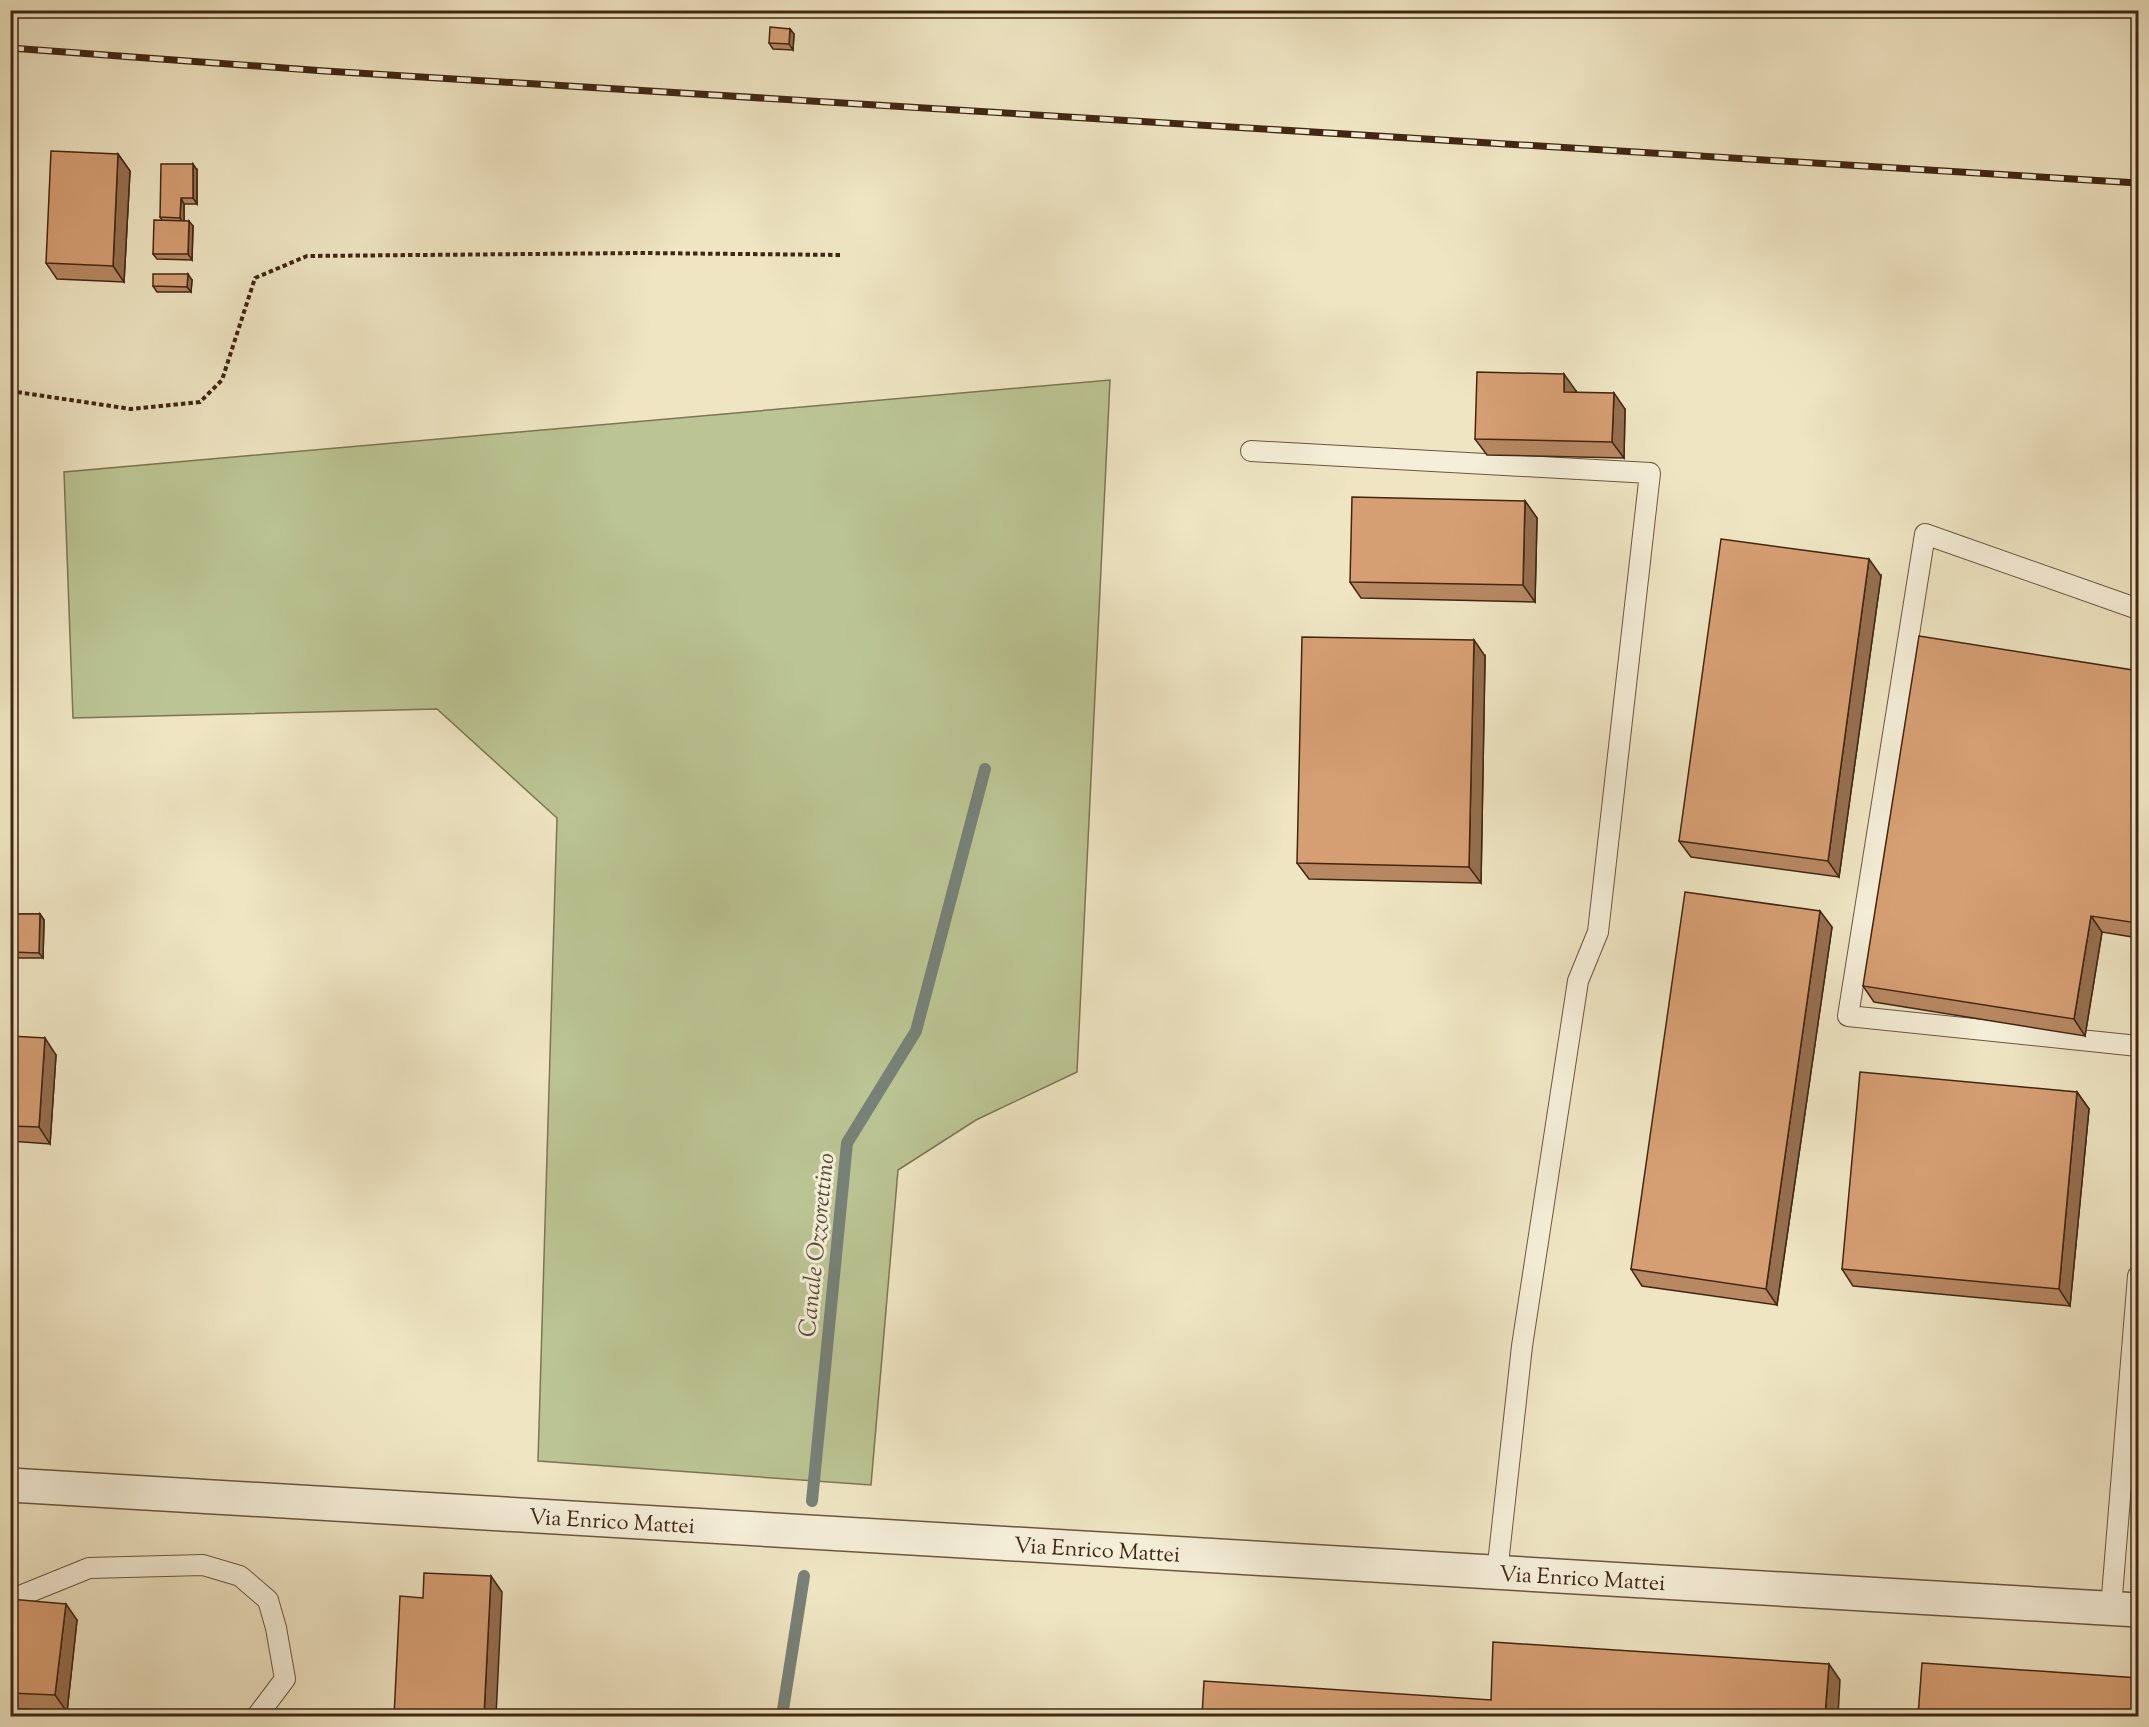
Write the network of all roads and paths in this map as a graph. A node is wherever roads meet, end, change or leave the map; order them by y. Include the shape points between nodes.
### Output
1 (843, 255) dead end
2 (10, 392) edge
3 (1251, 451) dead end
4 (2139, 609) edge
5 (2139, 1046) edge
6 (2139, 1276) edge
7 (10, 1485) edge
8 (57, 1488) junction
9 (10, 1501) edge
10 (1497, 1573) junction
11 (10, 1600) edge
12 (2125, 1609) edge
13 (257, 1716) edge

1 - 2 path via 307,256 255,278 222,380 200,402 131,409
3 - 10 lane via 1650,472 1598,932 1578,981 1522,1346
4 - 5 lane via 1925,534 1848,1016
6 - 12 lane
7 - 8 street, Via Enrico Mattei
8 - 9 street, Via Enrico Mattei
8 - 10 street, Via Enrico Mattei
10 - 12 street, Via Enrico Mattei
11 - 13 lane via 88,1568 202,1565 240,1576 268,1600 285,1679

